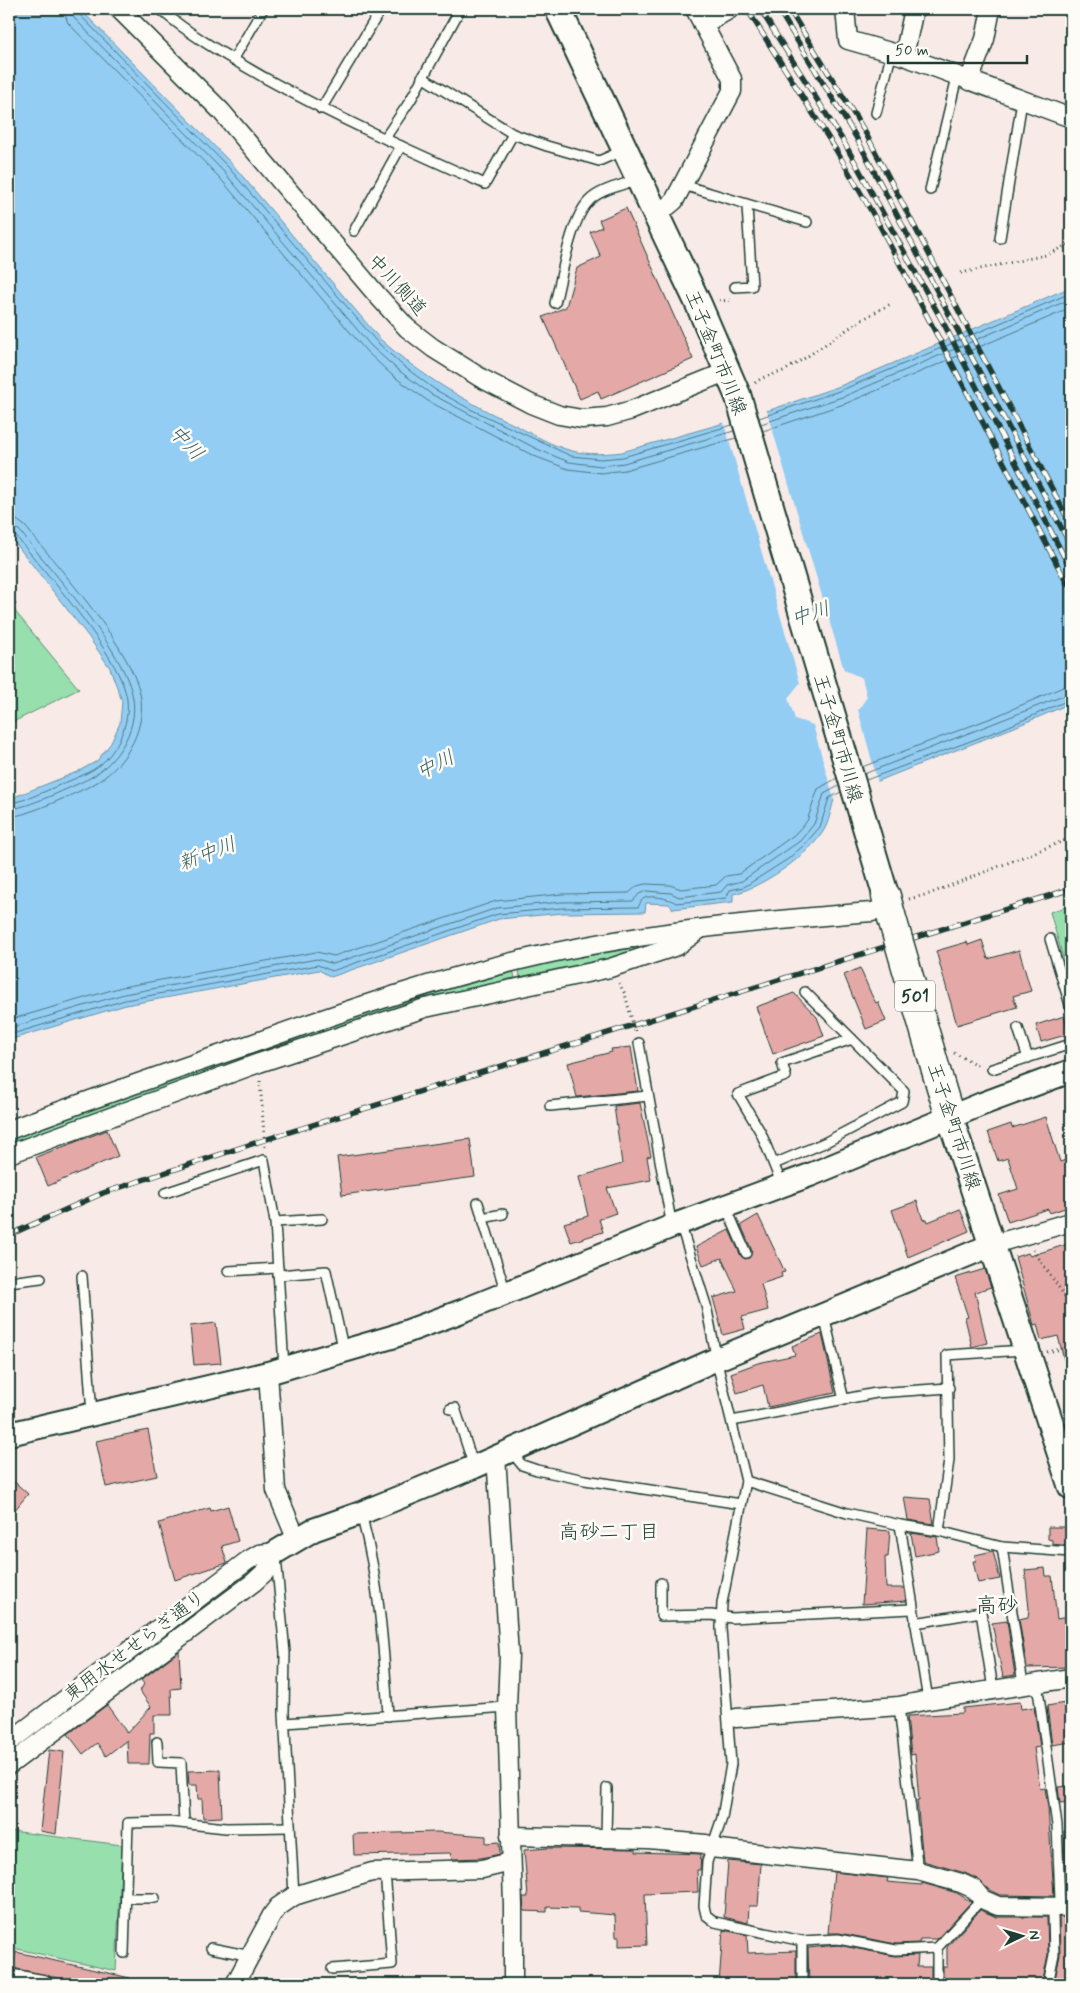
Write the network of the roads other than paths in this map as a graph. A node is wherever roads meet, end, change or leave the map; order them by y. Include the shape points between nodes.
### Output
1 (119, 9) edge
2 (160, 9) edge
3 (263, 9) edge
4 (380, 9) edge
5 (457, 9) edge
6 (558, 9) edge
7 (695, 9) edge
8 (730, 9) edge
9 (845, 9) edge
10 (914, 9) edge
11 (991, 9) edge
12 (703, 25) junction
13 (898, 54) junction
14 (233, 60) junction
15 (422, 76) junction
16 (963, 79) junction
17 (1022, 101) junction
18 (321, 109) junction
19 (876, 113) dead end
20 (1071, 118) edge
21 (513, 134) junction
22 (385, 138) junction
23 (401, 146) junction
24 (624, 150) junction
25 (639, 178) junction
26 (683, 185) junction
27 (930, 190) dead end
28 (747, 206) junction
29 (657, 215) junction
30 (808, 222) dead end
31 (354, 231) dead end
32 (1000, 238) dead end
33 (735, 287) dead end
34 (555, 303) dead end
35 (728, 371) junction
36 (893, 905) junction
37 (700, 928) junction
38 (1050, 939) dead end
39 (805, 992) dead end
40 (1071, 1008) edge
41 (1018, 1028) dead end
42 (852, 1039) junction
43 (639, 1043) road end
44 (1071, 1044) edge
45 (1028, 1058) junction
46 (992, 1069) dead end
47 (1071, 1071) edge
48 (648, 1096) junction
49 (550, 1106) dead end
50 (950, 1117) junction
51 (9, 1130) edge
52 (9, 1154) edge
53 (774, 1164) junction
54 (782, 1186) junction
55 (165, 1193) dead end
56 (478, 1203) dead end
57 (725, 1206) junction
58 (502, 1214) dead end
59 (482, 1218) junction
60 (322, 1219) dead end
61 (276, 1222) junction
62 (1071, 1222) edge
63 (676, 1225) junction
64 (994, 1244) junction
65 (746, 1253) dead end
66 (228, 1271) dead end
67 (278, 1271) junction
68 (82, 1276) dead end
69 (41, 1278) dead end
70 (9, 1282) edge
71 (506, 1293) junction
72 (823, 1314) junction
73 (1028, 1350) junction
74 (344, 1352) junction
75 (717, 1359) junction
76 (276, 1371) junction
77 (948, 1388) junction
78 (844, 1400) junction
79 (450, 1409) dead end
80 (92, 1415) junction
81 (732, 1421) junction
82 (9, 1433) edge
83 (503, 1453) junction
84 (474, 1467) junction
85 (1069, 1474) edge
86 (746, 1481) junction
87 (741, 1504) junction
88 (361, 1513) junction
89 (900, 1525) junction
90 (940, 1531) junction
91 (296, 1538) junction
92 (1002, 1547) junction
93 (276, 1552) junction
94 (1071, 1552) edge
95 (660, 1583) dead end
96 (912, 1609) junction
97 (721, 1616) junction
98 (915, 1623) junction
99 (1071, 1678) edge
100 (1030, 1684) junction
101 (993, 1689) junction
102 (928, 1700) junction
103 (900, 1706) junction
104 (507, 1707) junction
105 (388, 1716) junction
106 (732, 1718) junction
107 (285, 1723) junction
108 (9, 1742) edge
109 (157, 1742) dead end
110 (9, 1765) edge
111 (607, 1788) dead end
112 (184, 1823) junction
113 (290, 1827) junction
114 (510, 1836) junction
115 (606, 1838) junction
116 (711, 1848) junction
117 (511, 1862) junction
118 (385, 1871) junction
119 (918, 1871) junction
120 (294, 1896) junction
121 (126, 1898) junction
122 (155, 1898) dead end
123 (982, 1898) junction
124 (1064, 1907) edge
125 (802, 1941) junction
126 (212, 1948) dead end
127 (937, 1948) junction
128 (124, 1953) dead end
129 (251, 1956) junction
130 (332, 1969) dead end
131 (9, 1978) edge
132 (43, 1984) edge
133 (235, 1984) edge
134 (513, 1984) edge
135 (802, 1984) edge
136 (937, 1984) edge
137 (1048, 1984) edge

1 - 35 street, 中川側道 via 221,111 408,328 480,378 531,404 559,415 582,419 608,418
2 - 14 lane
3 - 14 lane
4 - 18 lane
5 - 15 lane via 457,15
6 - 24 main road, 王子金町市川線 / 501
7 - 12 street
8 - 12 street
9 - 13 street via 848,40
10 - 13 street
11 - 16 street via 985,39
12 - 26 street via 732,79 732,91
13 - 16 street
13 - 19 lane
14 - 18 lane
15 - 21 lane
15 - 22 lane via 410,101
16 - 17 street
16 - 27 lane
17 - 20 street
17 - 32 lane
18 - 22 lane
21 - 23 lane via 486,184
21 - 24 lane via 599,161
22 - 23 lane
23 - 31 lane
24 - 25 main road, 王子金町市川線 / 501
25 - 29 main road, 王子金町市川線 / 501
25 - 34 lane via 588,202 574,227
26 - 28 lane
26 - 29 street via 674,200
28 - 30 lane
28 - 33 lane via 752,286
29 - 35 main road, 王子金町市川線 / 501
35 - 36 main road, 王子金町市川線 / 501 via 744,391
36 - 37 street via 872,912
36 - 50 main road, 王子金町市川線 / 501, bridge
37 - 51 street via 544,954 389,996
37 - 52 street via 677,946 610,968 425,1008 259,1063
38 - 40 lane
39 - 42 lane
41 - 45 lane
42 - 53 lane via 782,1063 786,1076 738,1094
42 - 53 lane via 904,1091 902,1102
43 - 48 lane
44 - 45 lane
45 - 46 lane
47 - 50 street
48 - 49 lane
48 - 63 lane
50 - 54 street
50 - 64 main road, 王子金町市川線 / 501
53 - 54 lane
54 - 57 street
55 - 61 lane via 264,1160
56 - 59 lane
57 - 63 street
57 - 65 lane
58 - 59 lane
59 - 71 lane
60 - 61 lane
61 - 67 lane
62 - 64 street
63 - 71 street
63 - 75 lane via 706,1305
64 - 72 street
64 - 73 main road, 王子金町市川線 / 501
66 - 67 lane
67 - 74 lane via 326,1271
67 - 76 lane
68 - 80 lane
69 - 70 lane
71 - 74 street
72 - 75 street
72 - 78 lane
73 - 77 lane via 947,1355
73 - 85 main road, 王子金町市川線 / 501
74 - 76 street
75 - 81 lane
75 - 83 street
76 - 80 street
76 - 91 street via 276,1490
77 - 78 lane via 876,1393
77 - 90 lane via 949,1460
78 - 81 lane
79 - 84 lane via 455,1408
80 - 82 street
81 - 86 lane
83 - 84 street
83 - 87 lane via 537,1470
83 - 104 street via 509,1655
84 - 88 street
86 - 87 lane
86 - 89 lane via 847,1514
87 - 97 lane
88 - 91 street
88 - 105 lane via 384,1653
89 - 90 lane
89 - 96 lane
90 - 92 lane
91 - 93 street
92 - 94 lane
92 - 100 lane
93 - 107 lane via 284,1635
93 - 108 street via 259,1554 248,1561
93 - 110 street, 東用水せせらぎ通り via 266,1571 254,1582
95 - 97 lane via 661,1616
96 - 97 lane
96 - 98 lane
97 - 106 lane
98 - 101 lane via 980,1612
98 - 102 lane
99 - 100 street
100 - 101 street
100 - 124 lane via 1057,1825 1060,1900
101 - 102 street
102 - 103 street
103 - 106 street
103 - 119 lane
104 - 105 lane
104 - 114 street
105 - 107 lane
106 - 116 lane via 728,1791
107 - 113 lane
109 - 112 lane via 158,1762 181,1763
111 - 115 lane
112 - 113 lane via 226,1828
112 - 121 lane via 128,1823
113 - 120 lane
114 - 115 street
114 - 117 street
115 - 116 street via 706,1844
116 - 119 street
116 - 125 lane via 704,1899 706,1915 715,1922
117 - 118 street via 482,1869
117 - 134 street
118 - 120 street
118 - 130 lane via 392,1964
119 - 123 street via 961,1883 974,1889
120 - 129 street via 272,1915
121 - 122 lane
121 - 128 lane
123 - 124 street via 998,1906
123 - 127 lane
124 - 137 lane via 1054,1915 1054,1955
125 - 127 lane via 838,1939 896,1950
125 - 135 lane
126 - 129 lane
127 - 136 lane
129 - 133 street
131 - 132 street

